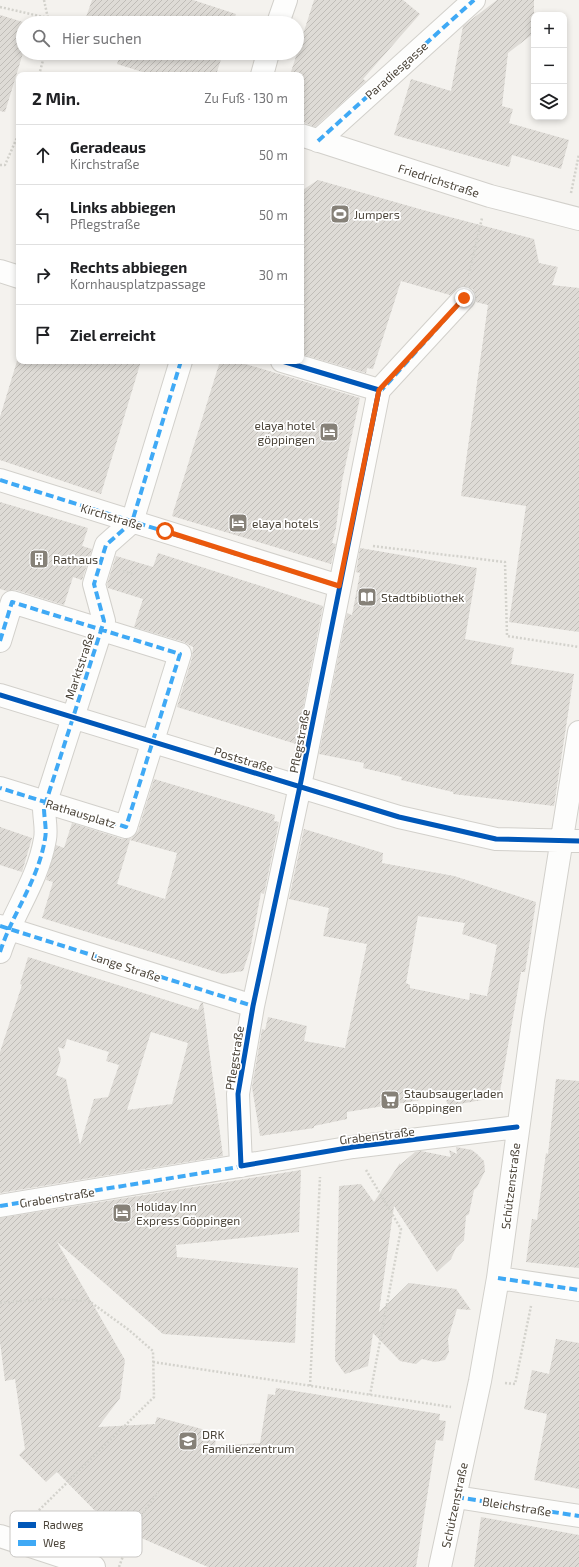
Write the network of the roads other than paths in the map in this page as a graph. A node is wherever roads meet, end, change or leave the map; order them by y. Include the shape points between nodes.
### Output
1 (286, 0) edge
2 (474, 0) edge
3 (280, 16) edge
4 (266, 60) edge
5 (263, 72) edge
6 (309, 138) edge
7 (572, 218) edge
8 (0, 271) edge
9 (16, 276) edge
10 (464, 298) road end
11 (180, 364) edge
12 (292, 364) edge
13 (379, 390) junction
14 (0, 480) edge
15 (132, 522) junction
16 (339, 586) junction
17 (102, 630) junction
18 (0, 641) edge
19 (0, 696) edge
20 (73, 718) junction
21 (579, 732) edge
22 (153, 742) junction
23 (300, 786) junction
24 (0, 788) edge
25 (46, 802) junction
26 (570, 841) edge
27 (4, 927) edge
28 (0, 952) edge
29 (253, 1006) junction
30 (517, 1127) junction
31 (241, 1166) junction
32 (0, 1206) edge
33 (498, 1278) junction
34 (579, 1290) edge
35 (456, 1497) junction
36 (579, 1516) edge
37 (64, 1557) edge
38 (94, 1567) edge
39 (440, 1567) edge

1 - 3 street
2 - 6 street, Paradiesgasse
4 - 5 street
6 - 7 street, Friedrichstraße via 490,196
8 - 9 street
10 - 13 street
11 - 15 street
12 - 13 street
13 - 16 street, Pflegstraße
14 - 15 street, Kirchstraße
15 - 16 street, Kirchstraße
15 - 17 street, Marktstraße via 106,545 94,584 104,621
16 - 23 street, Pflegstraße
17 - 18 street, Rathausplatz via 12,602
17 - 20 street, Marktstraße
17 - 22 street, Rathausplatz via 180,654
19 - 20 street, Poststraße
20 - 22 street, Poststraße
20 - 25 street, Marktstraße
21 - 26 street, Schützenstraße
22 - 23 street, Poststraße
22 - 25 street, Rathausplatz via 126,827
23 - 26 street, Poststraße via 399,817 496,839
23 - 29 street, Pflegstraße
24 - 25 street, Rathausplatz
25 - 27 street, Marktstraße via 46,837 35,877
26 - 30 street, Schützenstraße
27 - 28 street, Marktstraße
27 - 29 street, Lange Straße
29 - 31 street, Pflegstraße via 238,1094
30 - 31 street, Grabenstraße via 353,1147
30 - 33 street, Schützenstraße
31 - 32 street, Grabenstraße
33 - 34 street
33 - 35 street, Schützenstraße
35 - 36 street, Bleichstraße
35 - 39 street, Schützenstraße
37 - 38 street

